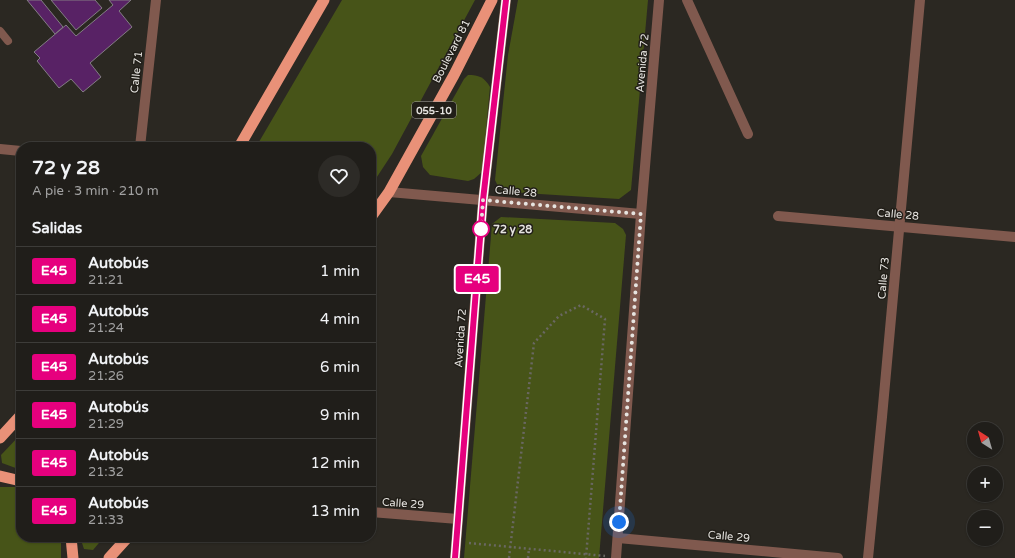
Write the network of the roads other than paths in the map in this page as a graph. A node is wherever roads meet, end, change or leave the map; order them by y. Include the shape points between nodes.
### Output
1 (156, 0) edge
2 (324, 0) edge
3 (492, 0) edge
4 (506, 0) edge
5 (659, 0) edge
6 (687, 0) edge
7 (920, 0) edge
8 (0, 31) edge
9 (8, 41) dead end
10 (748, 134) dead end
11 (141, 142) edge
12 (242, 142) edge
13 (0, 149) edge
14 (16, 151) edge
15 (389, 192) junction
16 (483, 200) junction
17 (376, 210) edge
18 (641, 214) junction
19 (778, 216) dead end
20 (899, 226) junction
21 (1015, 237) edge
22 (16, 420) edge
23 (0, 438) edge
24 (0, 476) edge
25 (16, 480) edge
26 (376, 512) edge
27 (458, 519) junction
28 (618, 538) junction
29 (71, 542) edge
30 (123, 542) edge
31 (73, 558) edge
32 (109, 558) edge
33 (455, 558) edge
34 (616, 558) edge
35 (838, 558) edge
36 (868, 558) edge

1 - 11 street, Calle 71
2 - 12 highway
3 - 15 highway, Boulevard 81 / 055-10
4 - 16 street, Avenida 72
5 - 18 street, Avenida 72
6 - 10 street
7 - 20 street, Calle 73
8 - 9 lane
13 - 14 street
15 - 16 street, Calle 28
15 - 17 highway, Boulevard 81 / 055-10
16 - 18 street, Calle 28
16 - 27 street, Avenida 72
18 - 28 street, Avenida 72
19 - 20 street, Calle 28
20 - 21 street, Calle 28
20 - 36 street, Calle 73
22 - 23 highway
24 - 25 highway
26 - 27 street, Calle 29
27 - 33 street, Avenida 72
28 - 34 street, Avenida 72
28 - 35 street, Calle 29
29 - 31 highway
30 - 32 highway

